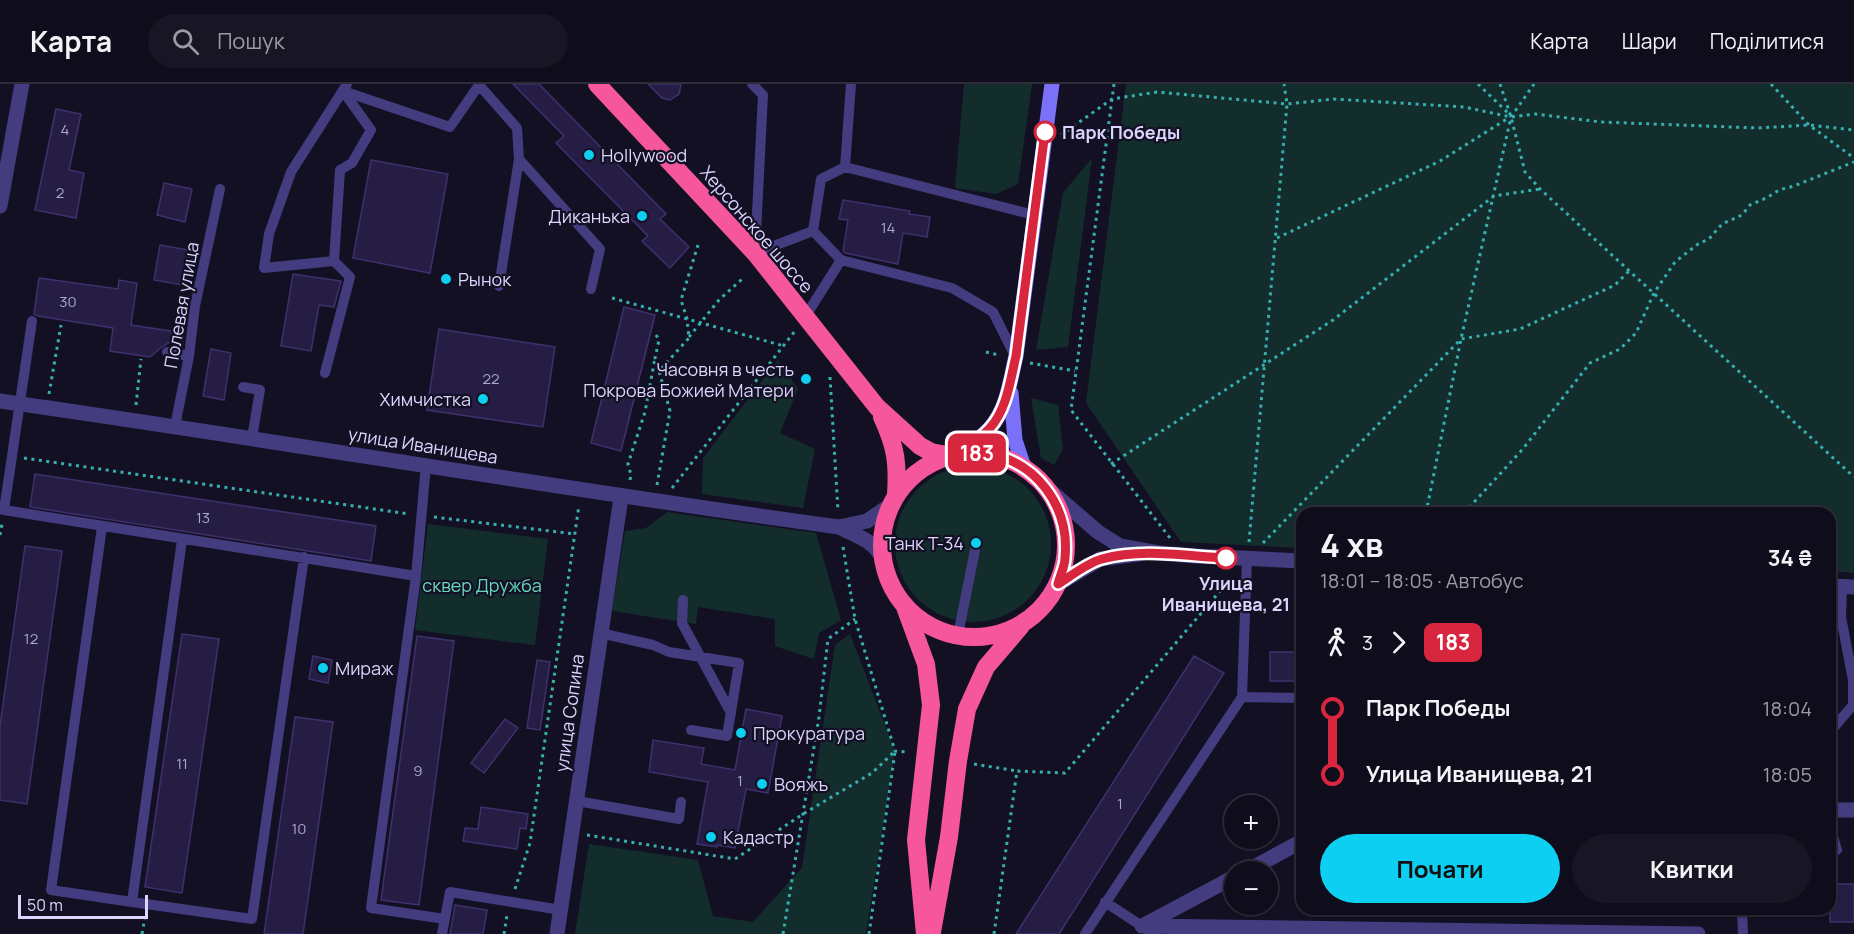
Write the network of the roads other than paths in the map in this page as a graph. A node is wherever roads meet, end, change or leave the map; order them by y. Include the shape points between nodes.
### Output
1 (22, 84) edge
2 (478, 84) edge
3 (597, 84) edge
4 (752, 84) edge
5 (851, 84) edge
6 (1052, 84) edge
7 (345, 88) edge
8 (519, 159) junction
9 (844, 167) junction
10 (220, 189) dead end
11 (0, 206) edge
12 (1034, 215) junction
13 (813, 231) junction
14 (755, 253) junction
15 (841, 260) junction
16 (334, 261) junction
17 (499, 286) dead end
18 (591, 289) dead end
19 (805, 317) junction
20 (32, 321) dead end
21 (166, 352) dead end
22 (189, 356) junction
23 (1016, 356) junction
24 (325, 373) dead end
25 (1010, 384) junction
26 (243, 387) dead end
27 (0, 401) edge
28 (20, 404) junction
29 (877, 407) junction
30 (175, 426) junction
31 (252, 438) junction
32 (956, 455) junction
33 (426, 465) junction
34 (1024, 467) junction
35 (1047, 488) junction
36 (624, 492) junction
37 (894, 500) junction
38 (2, 510) edge
39 (102, 527) junction
40 (839, 527) junction
41 (182, 540) junction
42 (975, 550) dead end
43 (1159, 553) junction
44 (304, 558) junction
45 (1247, 559) junction
46 (884, 561) junction
47 (1296, 561) edge
48 (416, 576) junction
49 (1058, 584) junction
50 (1842, 586) edge
51 (683, 600) dead end
52 (905, 605) junction
53 (1024, 622) junction
54 (600, 633) junction
55 (958, 635) junction
56 (701, 657) junction
57 (1242, 698) junction
58 (1296, 698) edge
59 (731, 713) junction
60 (1836, 725) edge
61 (691, 730) dead end
62 (577, 801) junction
63 (681, 802) dead end
64 (1836, 810) edge
65 (1854, 810) edge
66 (1296, 844) edge
67 (1836, 847) edge
68 (1837, 850) dead end
69 (1265, 861) edge
70 (1224, 883) edge
71 (132, 902) junction
72 (1105, 903) junction
73 (561, 910) junction
74 (1742, 915) edge
75 (445, 919) junction
76 (1148, 930) edge
77 (442, 934) edge
78 (557, 934) edge
79 (925, 934) edge
80 (932, 934) edge
81 (1085, 934) edge
82 (1698, 934) edge
83 (1743, 934) edge

1 - 11 street
2 - 7 lane via 450,127
2 - 8 lane via 517,128
3 - 14 highway, Херсонское шоссе
4 - 14 lane via 763,95
5 - 9 lane
6 - 12 main road
7 - 16 lane via 371,130 352,163 340,170
7 - 16 lane via 291,172 269,234 264,268
8 - 17 lane
8 - 18 lane via 600,249
9 - 12 lane
9 - 13 lane via 821,179
10 - 22 lane, Полевая улица via 195,306
12 - 23 main road
13 - 14 lane
13 - 15 lane
14 - 19 highway, Херсонское шоссе
15 - 19 lane
15 - 23 lane via 952,288 993,312
16 - 24 lane via 350,277
19 - 29 highway, Херсонское шоссе
20 - 28 lane
21 - 22 lane
22 - 30 lane, Полевая улица
23 - 25 main road
25 - 32 main road via 990,428
25 - 34 main road via 1014,440
26 - 31 lane via 260,390
27 - 28 street, улица Иванищева
28 - 30 street, улица Иванищева
28 - 38 lane
29 - 32 highway, Херсонское шоссе via 920,446 931,452
29 - 37 highway, Херсонское шоссе via 897,458
30 - 31 street, улица Иванищева
31 - 33 street, улица Иванищева
32 - 34 highway via 982,453
32 - 37 highway via 920,470
33 - 36 street, улица Иванищева via 580,491
33 - 48 lane
34 - 35 highway
35 - 43 street via 1120,546
35 - 49 highway via 1066,534 1065,560
36 - 40 street, улица Иванищева via 657,502
36 - 54 street, улица Сопина
37 - 40 street, улица Иванищева via 867,520
37 - 46 highway via 885,522
38 - 39 lane
39 - 41 lane
39 - 71 lane via 51,890
40 - 46 street, улица Иванищева via 868,541
41 - 44 lane
41 - 71 lane
42 - 55 lane
43 - 45 street
43 - 49 street via 1100,559
44 - 48 lane
44 - 71 lane via 252,919
45 - 47 street
45 - 57 lane
46 - 52 highway via 891,585
48 - 75 lane via 371,908
49 - 53 highway
50 - 60 lane via 1841,617 1853,680 1852,705
51 - 56 lane via 682,623
52 - 55 highway via 920,619
52 - 79 highway via 926,664 931,705 916,840
53 - 55 highway via 1004,632
53 - 80 highway via 986,667 967,709
54 - 56 lane
54 - 62 street, улица Сопина
56 - 59 lane
56 - 59 lane via 739,663
57 - 58 lane
57 - 72 lane
59 - 61 lane via 727,736
62 - 63 lane via 679,819
62 - 73 street, улица Сопина
64 - 65 street
66 - 69 street
67 - 68 lane
70 - 76 street
72 - 76 lane
72 - 81 lane
73 - 75 lane via 450,892
73 - 78 street, улица Сопина
74 - 83 lane
75 - 77 lane
76 - 82 street

